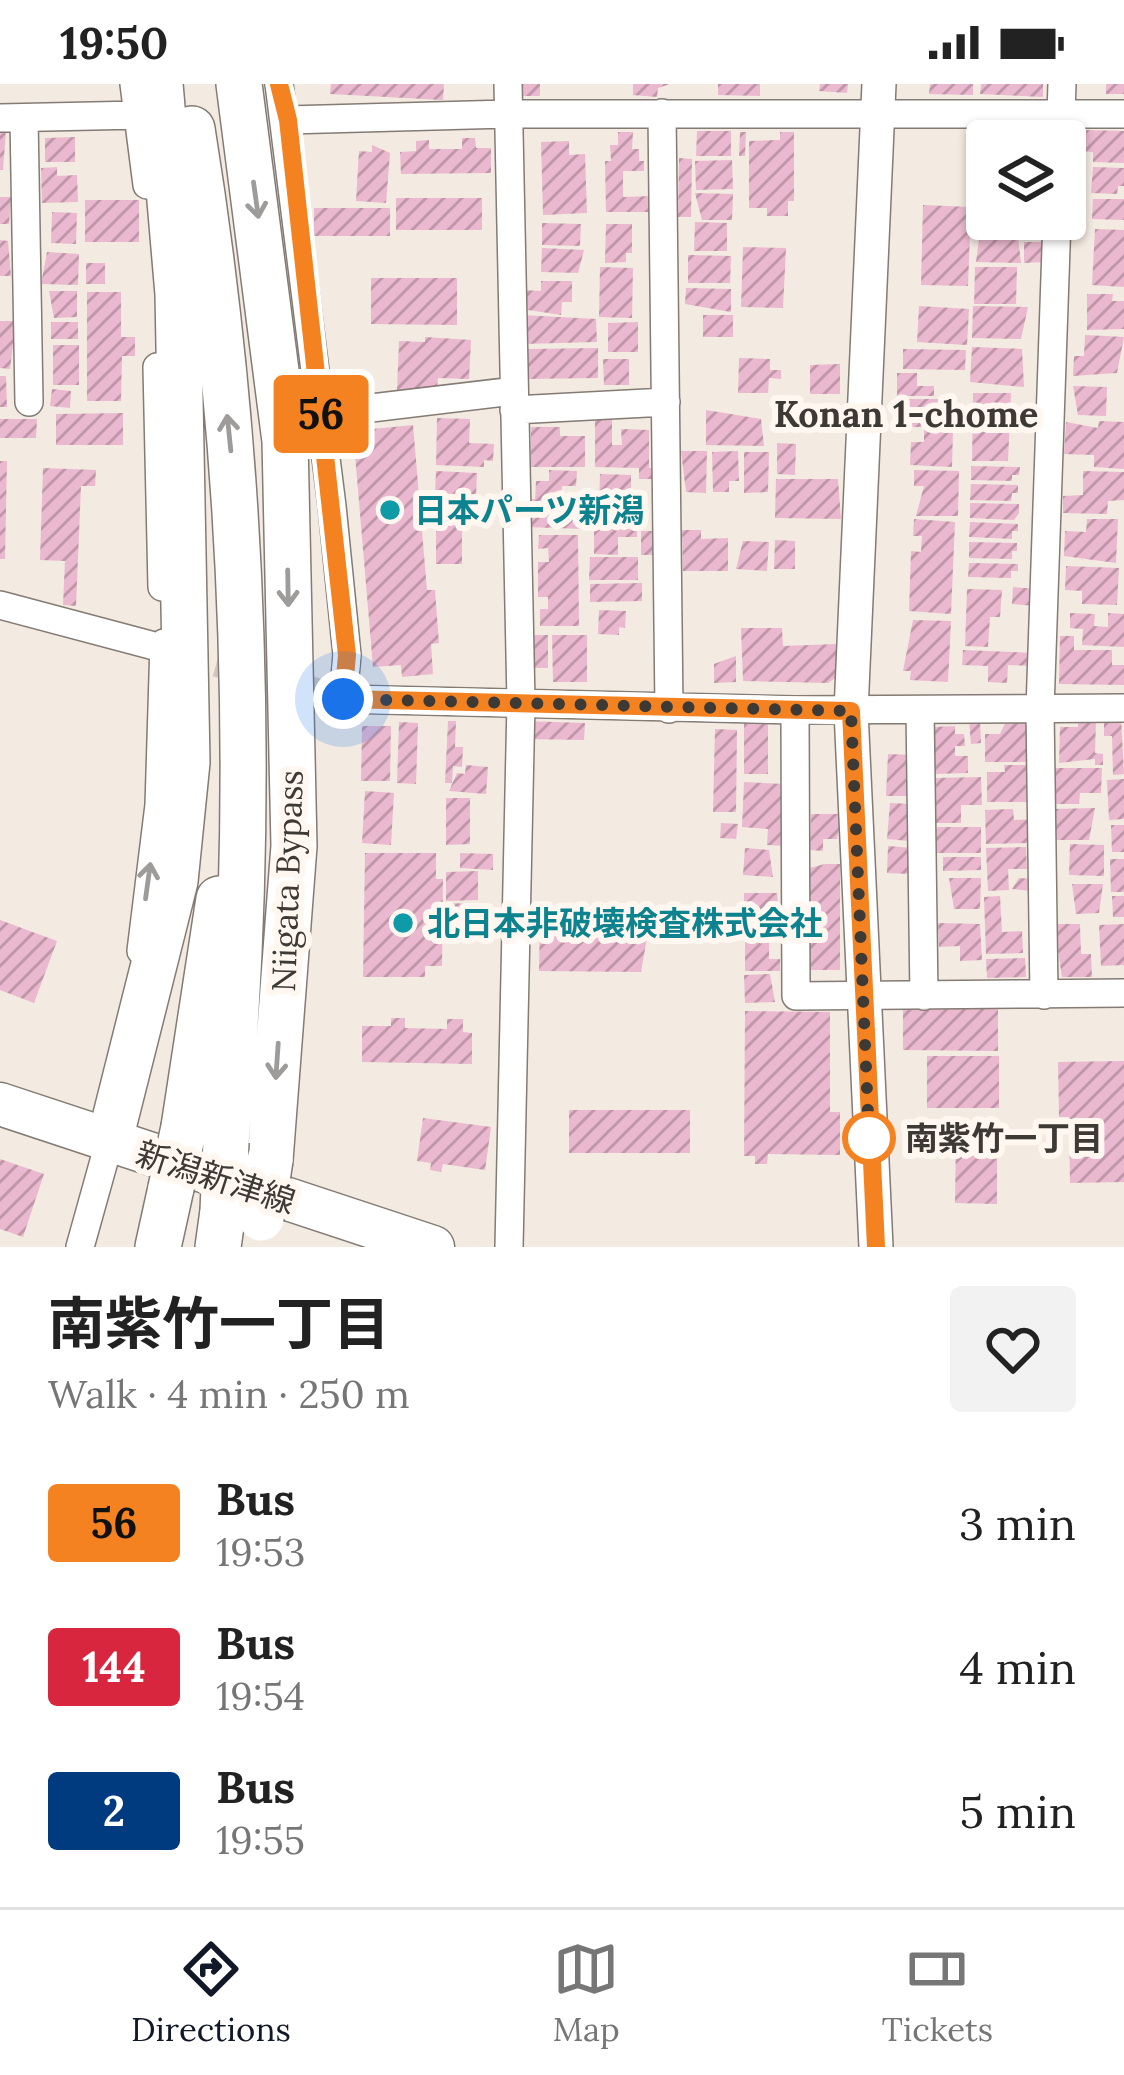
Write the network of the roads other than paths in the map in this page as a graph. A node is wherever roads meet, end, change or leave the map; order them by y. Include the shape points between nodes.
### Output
1 (134, 84) edge
2 (185, 84) edge
3 (239, 84) edge
4 (279, 84) edge
5 (508, 84) edge
6 (1062, 84) edge
7 (879, 98) edge
8 (150, 100) edge
9 (679, 103) edge
10 (1124, 113) edge
11 (507, 114) junction
12 (12, 118) edge
13 (288, 120) junction
14 (1016, 120) edge
15 (1060, 120) edge
16 (1086, 121) edge
17 (1056, 240) edge
18 (514, 401) junction
19 (29, 402) dead end
20 (666, 402) junction
21 (321, 414) junction
22 (0, 604) edge
23 (168, 650) junction
24 (521, 702) junction
25 (1124, 708) edge
26 (669, 709) junction
27 (1040, 709) junction
28 (795, 710) junction
29 (920, 710) junction
30 (851, 711) junction
31 (1124, 993) edge
32 (1044, 994) junction
33 (150, 996) junction
34 (861, 996) junction
35 (924, 996) junction
36 (0, 1105) edge
37 (205, 1135) junction
38 (109, 1143) junction
39 (240, 1231) edge
40 (80, 1247) edge
41 (158, 1247) edge
42 (433, 1247) edge
43 (509, 1247) edge
44 (876, 1247) edge

1 - 8 street
37 -> 2 highway, Niigata Bypass via 241,760 231,450
3 -> 39 highway, Niigata Bypass, bridge via 285,441 294,846 270,1160
4 - 13 street
5 - 11 street
6 - 15 street
7 - 9 street
7 - 14 street
7 - 30 street
8 - 12 street
8 - 23 street
8 - 33 highway via 178,294 187,762 176,881
9 - 11 street
9 - 20 street
10 - 16 street
11 - 13 street
11 - 18 street
12 - 19 street
13 - 21 street
17 - 27 street
18 - 20 street
18 - 21 street
18 - 24 street
20 - 26 street
21 - 24 street via 347,655 343,699
22 - 23 street
33 -> 23 street via 139,943 159,805
24 - 26 street
24 - 43 street
25 - 27 street
26 - 28 street
27 - 29 street
27 - 32 street
28 - 30 street
28 - 34 street via 796,996
29 - 30 street
29 - 35 street
30 - 34 street
31 - 32 street
32 - 35 street
33 - 38 highway
34 - 35 street
34 - 44 street
36 - 38 main road, 新潟新津線
37 - 39 highway, Niigata Bypass, bridge
37 - 41 highway, bridge via 171,1188
38 - 40 street
38 - 42 main road, 新潟新津線

